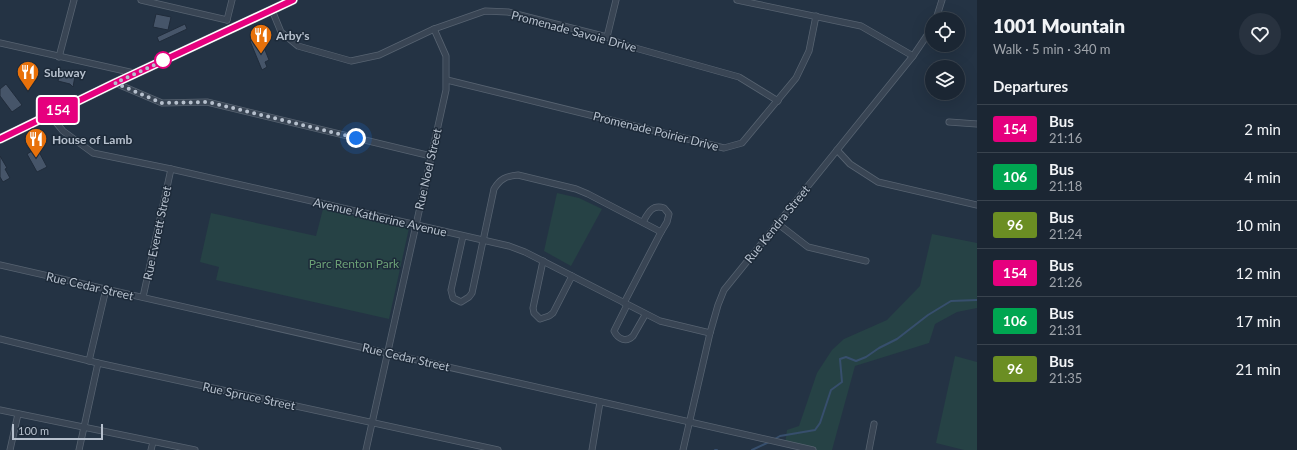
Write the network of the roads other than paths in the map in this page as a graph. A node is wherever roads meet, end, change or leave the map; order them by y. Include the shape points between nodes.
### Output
1 (74, 0) edge
2 (141, 0) edge
3 (232, 0) edge
4 (293, 0) edge
5 (616, 0) edge
6 (737, 0) edge
7 (942, 0) edge
8 (272, 10) junction
9 (938, 12) edge
10 (816, 16) junction
11 (227, 20) junction
12 (232, 29) junction
13 (434, 29) junction
14 (607, 37) junction
15 (925, 38) edge
16 (0, 43) edge
17 (913, 56) junction
18 (59, 57) junction
19 (136, 73) junction
20 (447, 80) junction
21 (115, 83) junction
22 (778, 101) junction
23 (49, 114) junction
24 (949, 122) dead end
25 (977, 124) edge
26 (0, 139) edge
27 (837, 150) junction
28 (431, 156) junction
29 (171, 169) junction
30 (977, 205) edge
31 (643, 222) junction
32 (777, 223) junction
33 (415, 225) junction
34 (661, 232) junction
35 (463, 236) junction
36 (483, 240) junction
37 (543, 261) junction
38 (866, 261) dead end
39 (0, 265) edge
40 (572, 276) junction
41 (106, 289) junction
42 (143, 298) junction
43 (625, 304) junction
44 (645, 315) junction
45 (710, 333) junction
46 (0, 339) edge
47 (388, 353) junction
48 (89, 361) junction
49 (98, 363) junction
50 (600, 402) junction
51 (0, 410) edge
52 (18, 414) junction
53 (690, 422) junction
54 (372, 423) junction
55 (874, 424) dead end
56 (83, 427) junction
57 (153, 442) junction
58 (10, 450) edge
59 (78, 450) edge
60 (151, 450) edge
61 (195, 450) edge
62 (366, 450) edge
63 (498, 450) edge
64 (592, 450) edge
65 (683, 450) edge
66 (813, 450) edge
67 (868, 450) edge

1 - 18 street
2 - 11 street
3 - 11 street
4 - 8 main road
5 - 14 street
6 - 10 street
7 - 9 street
8 - 12 main road
8 - 13 street, Promenade Savoie Drive via 281,32 298,46 351,61 378,55
10 - 17 street via 861,26
10 - 22 street, Promenade Poirier Drive via 809,51 796,78
11 - 12 street
12 - 19 main road
13 - 14 street, Promenade Savoie Drive via 485,11 508,12
13 - 20 street, Rue Noel Street via 446,56
14 - 22 street, Promenade Savoie Drive via 621,44 739,77
15 - 17 street, Rue Kendra Street
16 - 18 street
17 - 27 street, Rue Kendra Street
18 - 19 street
19 - 21 main road
20 - 22 street, Promenade Poirier Drive via 724,148 742,143
20 - 28 street, Rue Noel Street
21 - 23 main road
21 - 28 street via 162,103 208,102
23 - 26 main road
23 - 29 street, Avenue Katherine Avenue via 63,131 93,153
24 - 25 street
27 - 30 street via 850,164 878,182
27 - 32 street, Rue Kendra Street
28 - 33 street, Rue Noel Street
29 - 33 street, Avenue Katherine Avenue
29 - 42 street, Rue Everett Street
31 - 34 street
31 - 34 street via 651,209 664,208 669,218
31 - 36 street via 576,188 518,175 508,176 499,181 494,190
32 - 38 street via 808,247
32 - 45 street, Rue Kendra Street via 724,290
33 - 35 street, Avenue Katherine Avenue
33 - 47 street, Rue Noel Street
34 - 43 street
35 - 36 street, Avenue Katherine Avenue
35 - 36 street via 451,290 453,298 461,302 472,293
36 - 37 street, Avenue Katherine Avenue via 509,246
37 - 40 street, Avenue Katherine Avenue
37 - 40 street via 533,308 540,319 553,313
39 - 41 street, Rue Cedar Street
40 - 43 street, Avenue Katherine Avenue
41 - 42 street, Rue Cedar Street
41 - 48 street
42 - 47 street, Rue Cedar Street
43 - 44 street, Avenue Katherine Avenue
43 - 44 street via 614,331 619,338 631,339
44 - 45 street, Avenue Katherine Avenue
45 - 53 street, Rue Kendra Street
46 - 48 street, Rue Spruce Street
47 - 50 street, Rue Cedar Street
47 - 54 street, Rue Noel Street
48 - 49 street, Rue Spruce Street
49 - 54 street, Rue Spruce Street
49 - 56 street
50 - 53 street, Rue Cedar Street
50 - 64 street
51 - 52 street
52 - 56 street
52 - 58 street
53 - 65 street, Rue Kendra Street
53 - 66 street, Rue Cedar Street
54 - 62 street, Rue Noel Street
54 - 63 street, Rue Spruce Street
55 - 67 street
56 - 57 street
56 - 59 street
57 - 60 street
57 - 61 street

